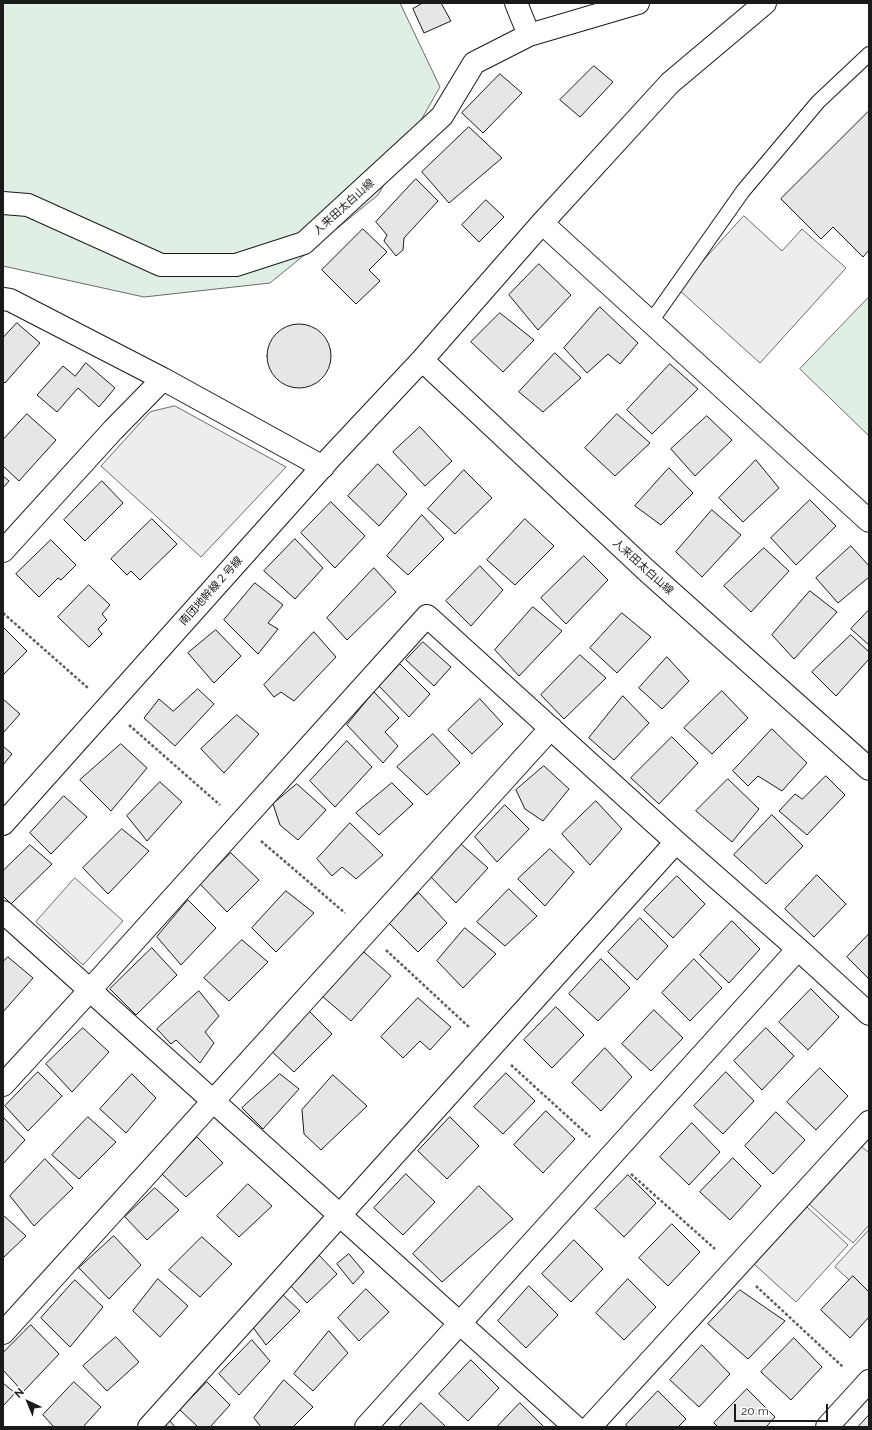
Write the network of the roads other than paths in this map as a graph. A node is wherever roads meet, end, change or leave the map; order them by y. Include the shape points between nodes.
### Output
1 (516, 3) edge
2 (638, 3) edge
3 (765, 3) edge
4 (529, 35) junction
5 (869, 54) edge
6 (3, 203) edge
7 (542, 223) junction
8 (5, 302) edge
9 (650, 323) junction
10 (422, 360) junction
11 (163, 379) junction
12 (323, 466) junction
13 (869, 521) edge
14 (3, 551) edge
15 (551, 728) junction
16 (869, 769) edge
17 (3, 824) edge
18 (676, 842) junction
19 (3, 912) edge
20 (798, 948) junction
21 (90, 990) junction
22 (869, 1014) edge
23 (3, 1086) edge
24 (213, 1101) junction
25 (869, 1122) edge
26 (340, 1215) junction
27 (460, 1324) junction
28 (3, 1333) edge
29 (869, 1381) edge
30 (149, 1427) edge
31 (366, 1427) edge
32 (575, 1427) edge
33 (590, 1427) edge
34 (827, 1427) edge

1 - 4 street
2 - 4 street, 人来田太白山線
3 - 7 street, 南団地幹線２号線 via 670,83
4 - 6 street, 人来田太白山線 via 474,63 442,116 304,243 236,265 161,265 28,205
5 - 9 lane via 818,102 743,191
7 - 9 street
7 - 10 street, 南団地幹線２号線
8 - 11 street
9 - 13 street
10 - 12 street, 南団地幹線２号線
10 - 16 street, 人来田太白山線 via 646,570
11 - 12 street
11 - 14 street
12 - 17 street, 南団地幹線２号線
15 - 18 street
15 - 21 street via 427,616
15 - 24 street
18 - 20 street
18 - 26 street
19 - 21 street
20 - 22 street
20 - 27 street
21 - 23 street
21 - 24 street
24 - 26 street
24 - 28 street
25 - 33 street
26 - 27 street
26 - 30 street
27 - 31 street
27 - 32 street
29 - 34 street

